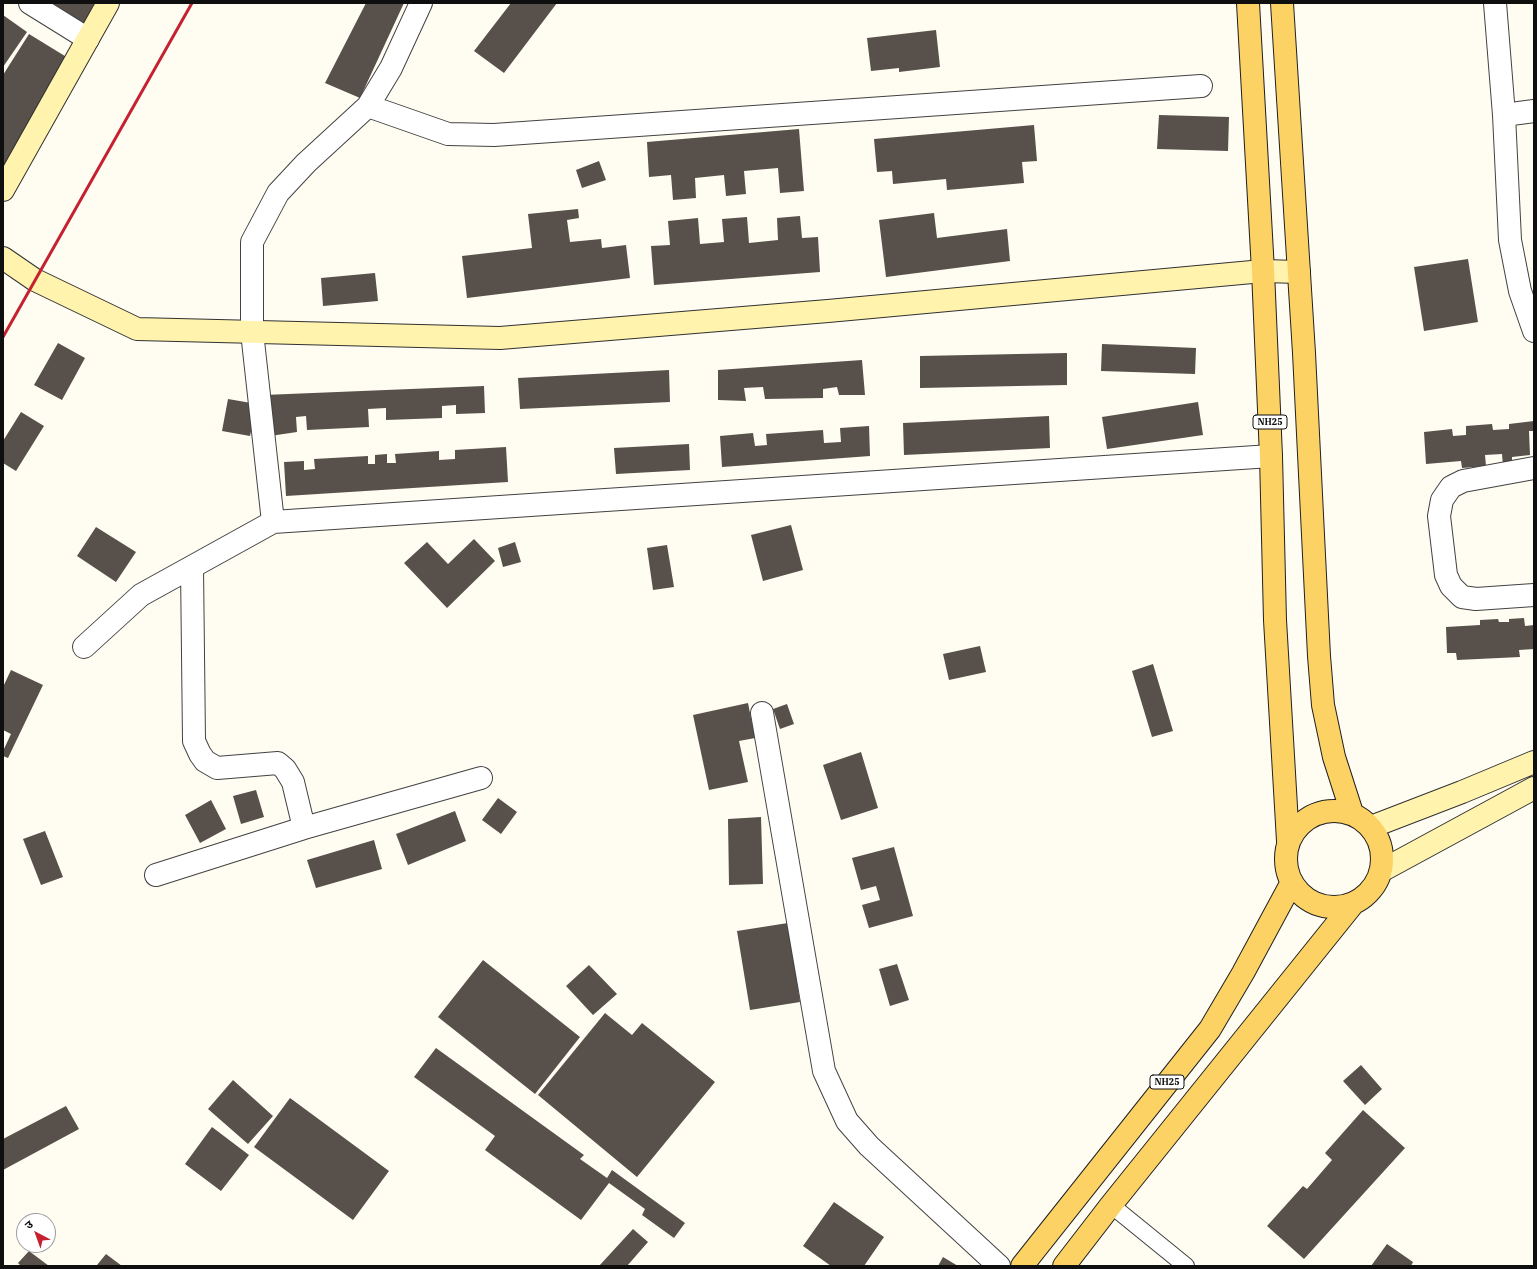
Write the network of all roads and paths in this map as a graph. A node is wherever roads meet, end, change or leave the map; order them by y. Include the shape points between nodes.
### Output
1 (30, 3) edge
2 (108, 3) edge
3 (421, 3) edge
4 (1248, 3) edge
5 (1282, 3) edge
6 (1495, 3) edge
7 (88, 39) junction
8 (1201, 86) dead end
9 (368, 106) junction
10 (1534, 111) edge
11 (1504, 116) junction
12 (3, 190) edge
13 (3, 258) edge
14 (1264, 271) junction
15 (1299, 272) junction
16 (1534, 331) edge
17 (252, 332) junction
18 (1271, 456) junction
19 (1534, 468) edge
20 (273, 522) junction
21 (192, 567) junction
22 (1534, 595) edge
23 (84, 647) dead end
24 (762, 713) dead end
25 (1534, 762) edge
26 (481, 778) dead end
27 (1534, 788) edge
28 (1352, 813) junction
29 (1371, 827) junction
30 (304, 828) junction
31 (1288, 842) junction
32 (1382, 871) junction
33 (156, 875) dead end
34 (1291, 884) junction
35 (1352, 905) junction
36 (1111, 1205) junction
37 (999, 1266) edge
38 (1022, 1266) edge
39 (1064, 1266) edge
40 (1186, 1266) edge

1 - 7 street
2 - 7 street
3 - 9 street via 391,68
4 - 14 main road, NH25
5 - 15 main road
6 - 11 street
7 - 12 street
8 - 9 street via 494,135 448,134
9 - 17 street via 306,163 278,193 252,242
10 - 11 street
11 - 16 street via 1510,240 1520,291
13 - 17 street via 35,280 136,329
14 - 15 street
14 - 17 street via 820,312 500,338
14 - 18 main road, NH25
15 - 28 main road via 1323,705 1334,757
17 - 20 street
18 - 20 street
18 - 31 main road, NH25 via 1274,620
19 - 22 street via 1463,481 1451,487 1442,500 1439,516 1446,575 1451,586 1462,597 1476,600
20 - 21 street
21 - 23 street via 141,595
21 - 30 street via 194,741 200,754 217,768 278,764 285,769 293,782
24 - 37 street via 824,1071 847,1121 868,1146
25 - 29 street
26 - 30 street
27 - 32 street
28 - 29 main road, NH25
28 - 31 main road, NH25 via 1326,810 1303,821
29 - 32 main road, NH25 via 1382,848
30 - 33 street
31 - 34 main road, NH25 via 1285,863
32 - 35 main road, NH25 via 1371,891
34 - 35 main road, NH25 via 1307,900 1329,908
34 - 38 main road, NH25 via 1210,1029
35 - 36 main road, NH25
36 - 39 main road, NH25
36 - 40 lane

